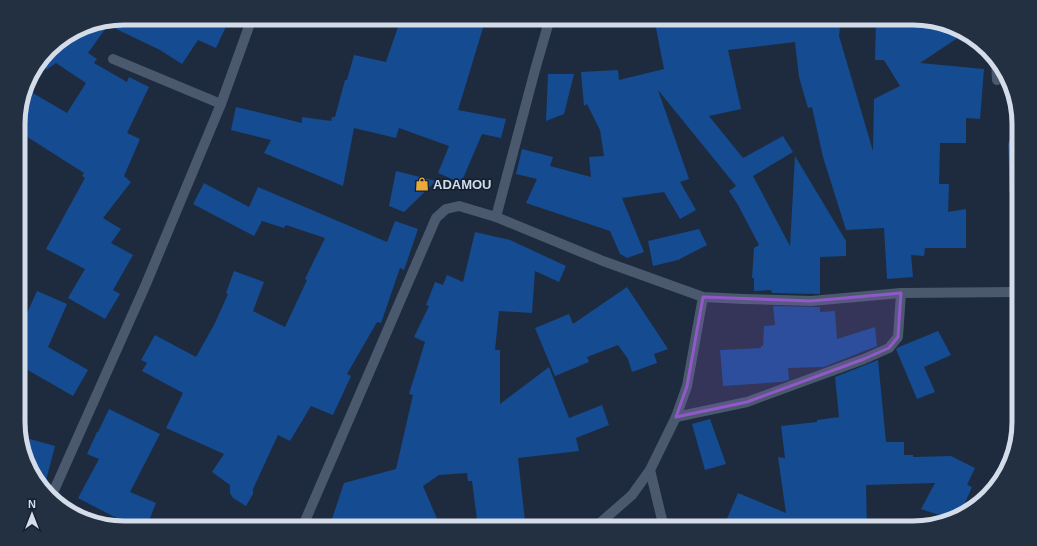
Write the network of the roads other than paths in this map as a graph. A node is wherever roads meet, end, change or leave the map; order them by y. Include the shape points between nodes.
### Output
1 (249, 25) edge
2 (548, 25) edge
3 (113, 59) dead end
4 (997, 71) edge
5 (997, 80) dead end
6 (221, 104) junction
7 (496, 216) junction
8 (1012, 292) edge
9 (901, 293) junction
10 (703, 297) junction
11 (676, 417) junction
12 (650, 470) junction
13 (54, 491) edge
14 (305, 521) edge
15 (602, 521) edge
16 (662, 521) edge

1 - 6 street
2 - 7 street
3 - 6 street
4 - 5 street
6 - 13 street via 146,284
7 - 10 street via 603,261
7 - 14 street via 459,206 446,209 436,218
8 - 9 street
9 - 10 street via 811,300
9 - 11 street via 898,337 888,348 747,402
10 - 11 street via 686,386
11 - 12 street
12 - 15 street via 632,495
12 - 16 street

